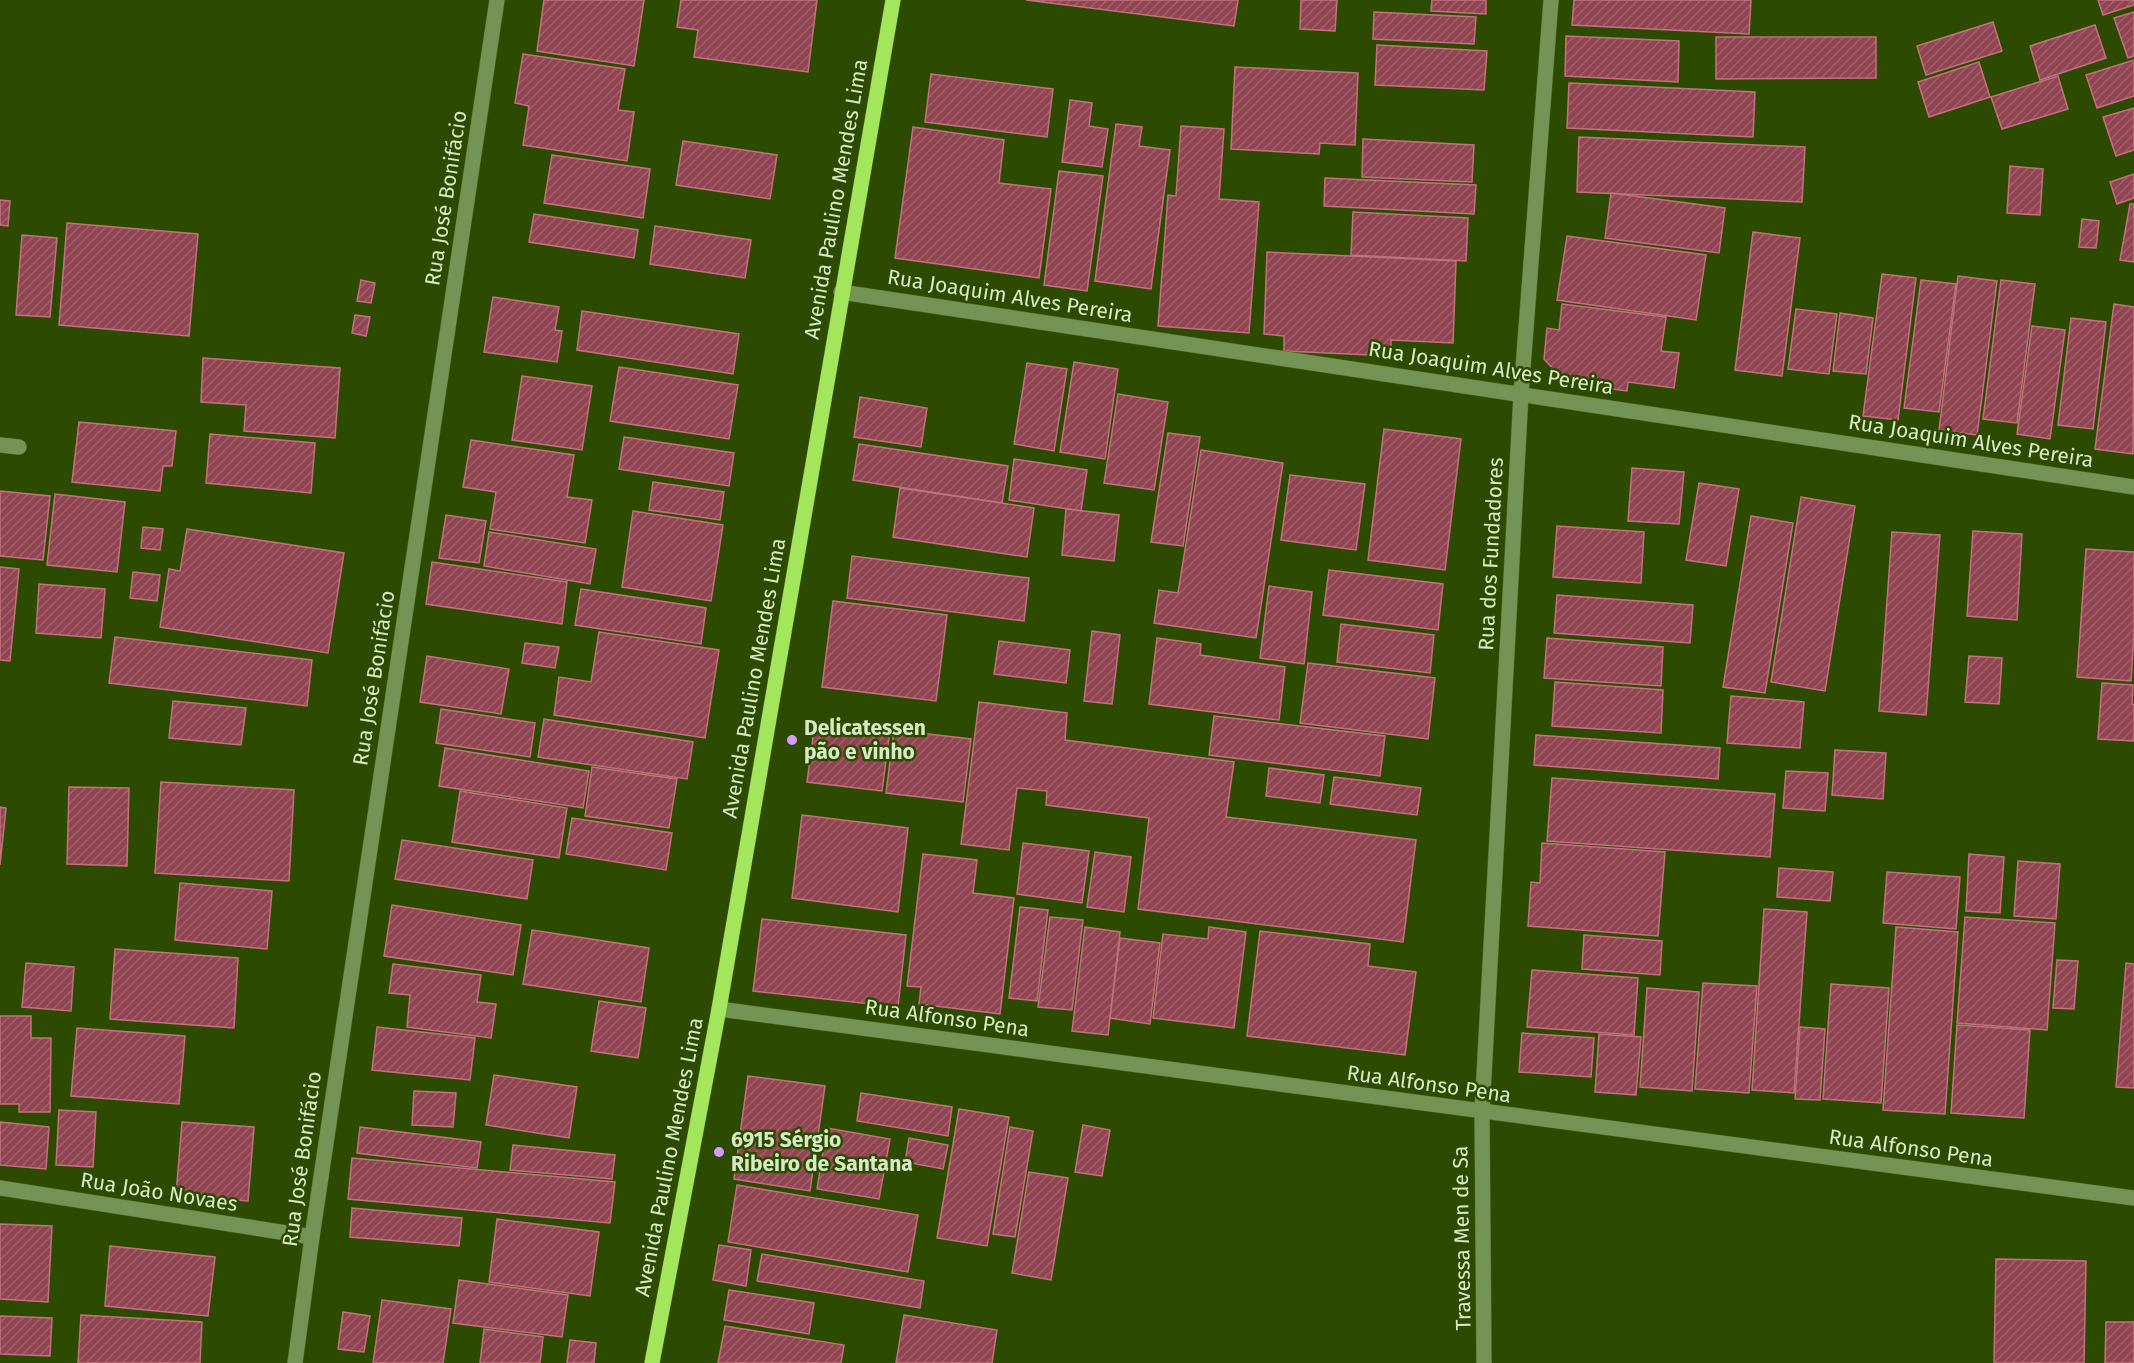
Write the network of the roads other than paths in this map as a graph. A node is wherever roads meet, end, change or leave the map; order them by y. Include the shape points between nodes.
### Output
1 (497, 0) edge
2 (893, 0) edge
3 (1551, 0) edge
4 (841, 292) junction
5 (1521, 393) junction
6 (0, 445) edge
7 (19, 447) dead end
8 (2134, 487) edge
9 (718, 1009) junction
10 (1482, 1112) junction
11 (0, 1188) edge
12 (2134, 1198) edge
13 (312, 1237) junction
14 (295, 1363) edge
15 (652, 1363) edge
16 (1484, 1363) edge

1 - 13 street, Rua José Bonifácio
2 - 4 main road, Avenida Paulino Mendes Lima
3 - 5 street, Rua dos Fundadores
4 - 5 street, Rua Joaquim Alves Pereira
4 - 9 main road, Avenida Paulino Mendes Lima
5 - 8 street, Rua Joaquim Alves Pereira
5 - 10 street, Rua dos Fundadores
6 - 7 street
9 - 10 street, Rua Alfonso Pena
9 - 15 main road, Avenida Paulino Mendes Lima
10 - 12 street, Rua Alfonso Pena
10 - 16 street, Travessa Men de Sa
11 - 13 street, Rua João Novaes
13 - 14 street, Rua José Bonifácio

